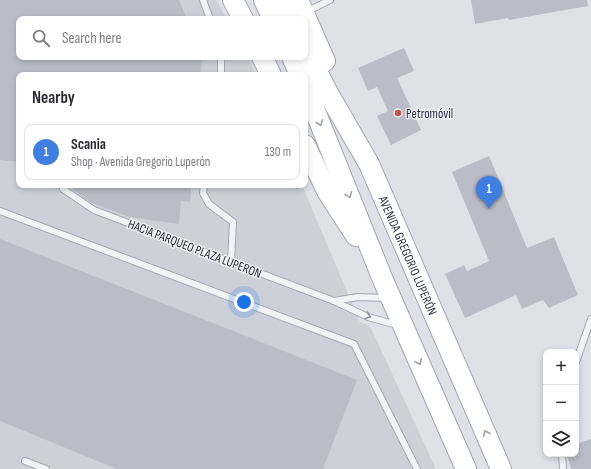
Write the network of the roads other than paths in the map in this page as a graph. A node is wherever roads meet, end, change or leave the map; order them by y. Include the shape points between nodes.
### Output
1 (203, 0) edge
2 (233, 0) edge
3 (264, 0) edge
4 (281, 0) edge
5 (330, 0) edge
6 (297, 11) edge
7 (209, 16) edge
8 (241, 16) edge
9 (272, 16) edge
10 (308, 34) edge
11 (308, 54) edge
12 (221, 60) edge
13 (264, 60) edge
14 (293, 60) edge
15 (221, 72) edge
16 (270, 72) edge
17 (299, 72) edge
18 (308, 94) edge
19 (308, 151) edge
20 (369, 164) junction
21 (63, 188) edge
22 (204, 188) edge
23 (0, 211) edge
24 (231, 262) junction
25 (387, 289) junction
26 (334, 302) junction
27 (591, 319) edge
28 (403, 327) junction
29 (579, 353) edge
30 (562, 457) edge
31 (25, 461) dead end
32 (46, 469) edge
33 (417, 469) edge
34 (466, 469) edge
35 (501, 469) edge
36 (563, 469) edge

1 - 7 lane
2 - 8 main road
3 - 9 main road
4 - 6 main road
5 - 6 lane
10 - 20 main road
11 - 20 main road, AVENIDA GREGORIO LUPERÓN
12 - 15 lane
13 - 16 main road
14 - 17 main road
18 -> 25 main road
19 - 25 main road via 327,191
35 -> 20 main road, AVENIDA GREGORIO LUPERÓN
21 - 24 lane, HACIA PARQUEO PLAZA LUPERON via 94,210
22 - 24 lane via 203,193 209,204 233,222
23 - 33 lane via 354,344
24 - 26 lane, HACIA PARQUEO PLAZA LUPERON
25 - 26 lane
25 - 28 main road
26 -> 28 lane, HACIA PARQUEO PLAZA LUPERON
27 - 29 lane
28 -> 34 main road
30 - 36 lane
31 - 32 lane

